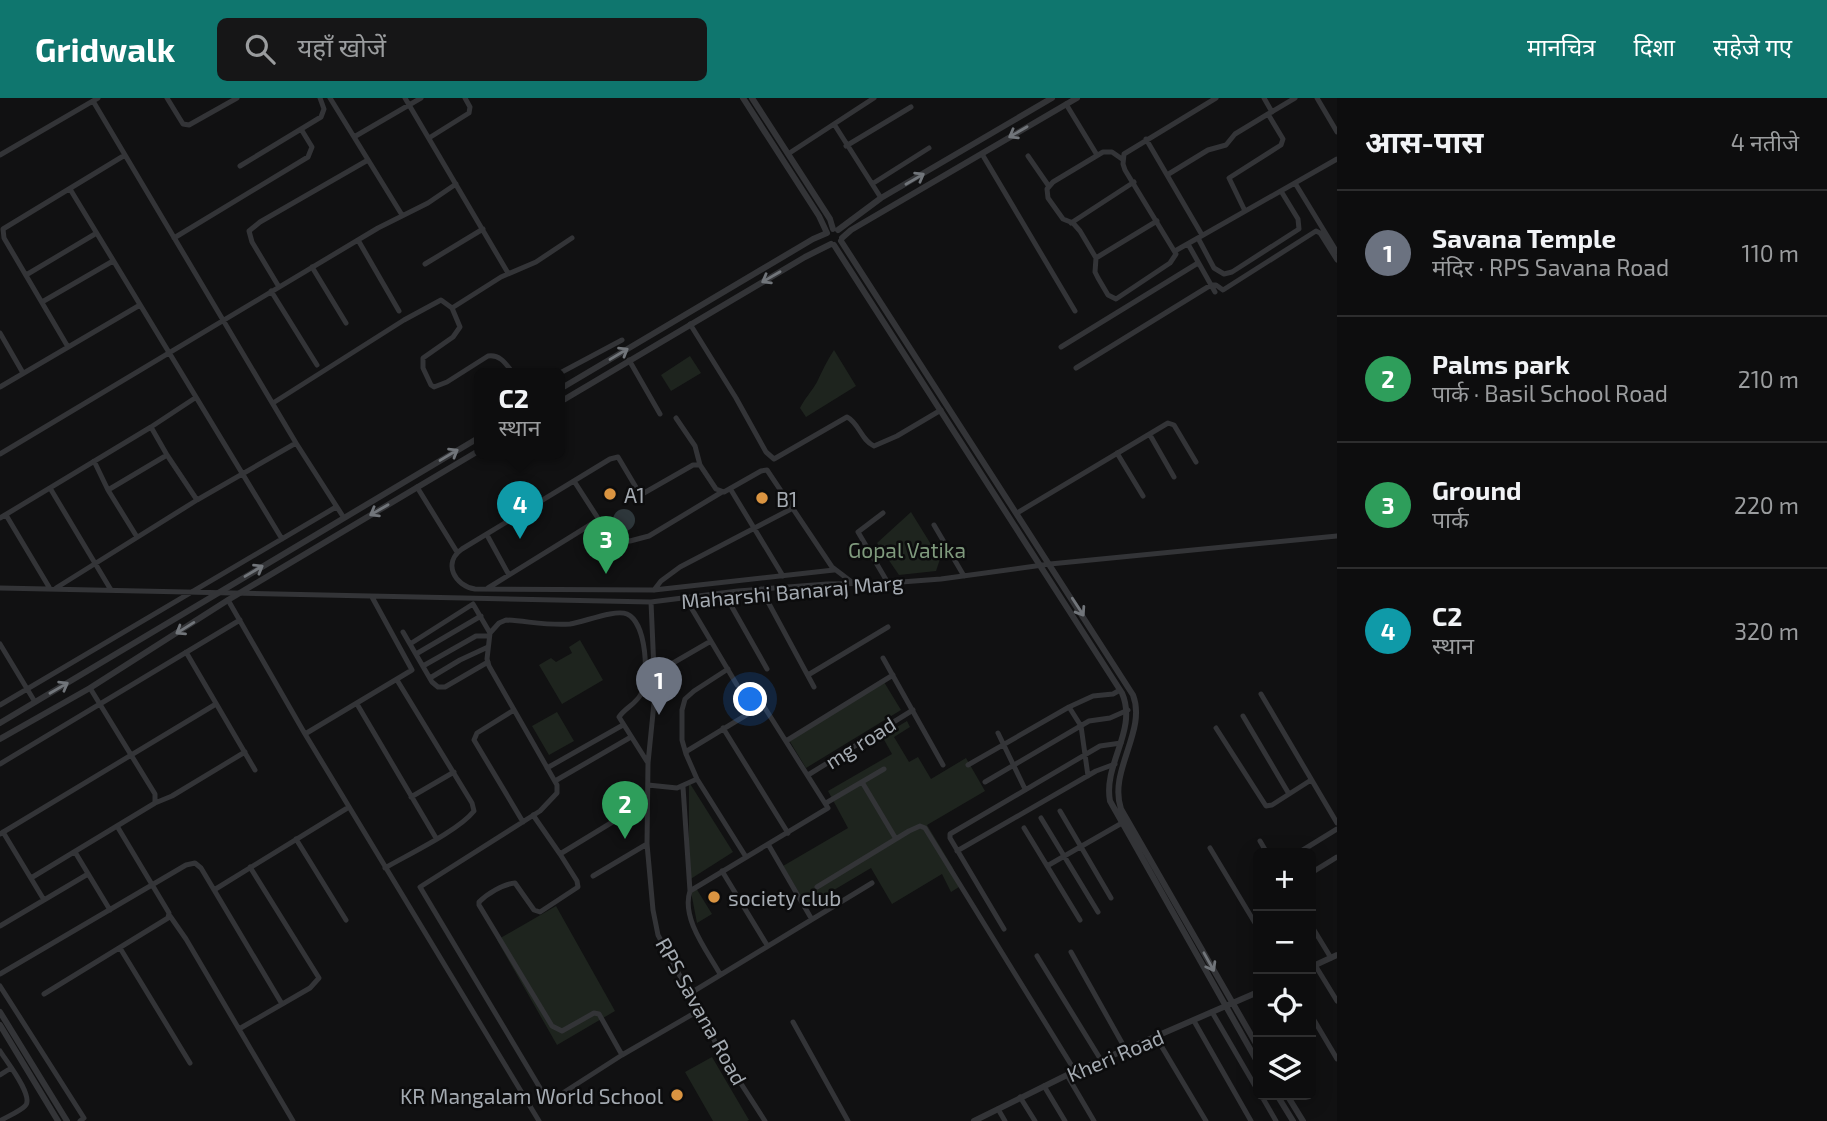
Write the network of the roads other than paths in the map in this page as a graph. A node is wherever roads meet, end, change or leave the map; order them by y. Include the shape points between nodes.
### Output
1 (167, 98) edge
2 (237, 98) edge
3 (320, 98) edge
4 (330, 98) edge
5 (405, 98) edge
6 (421, 98) edge
7 (465, 98) edge
8 (743, 98) edge
9 (752, 98) edge
10 (874, 98) edge
11 (1052, 98) edge
12 (1077, 98) edge
13 (1216, 98) edge
14 (1264, 98) edge
15 (1295, 98) edge
16 (1317, 98) edge
17 (96, 100) edge
18 (1066, 104) junction
19 (409, 105) junction
20 (911, 107) dead end
21 (1270, 113) junction
22 (834, 124) junction
23 (301, 129) junction
24 (1337, 132) edge
25 (354, 137) junction
26 (429, 138) junction
27 (1146, 139) junction
28 (846, 146) junction
29 (929, 148) dead end
30 (982, 153) junction
31 (788, 154) junction
32 (0, 155) edge
33 (125, 155) junction
34 (1097, 155) junction
35 (1028, 156) dead end
36 (1122, 159) junction
37 (1337, 159) edge
38 (368, 160) junction
39 (240, 166) dead end
40 (1167, 175) junction
41 (1134, 183) junction
42 (1295, 183) junction
43 (456, 184) junction
44 (872, 184) junction
45 (1048, 185) junction
46 (70, 189) junction
47 (1281, 191) junction
48 (881, 198) junction
49 (1245, 211) junction
50 (402, 215) junction
51 (1157, 221) junction
52 (1071, 223) junction
53 (1, 227) edge
54 (483, 229) junction
55 (833, 231) junction
56 (96, 234) junction
57 (1200, 236) junction
58 (174, 238) junction
59 (572, 238) dead end
60 (2, 239) edge
61 (358, 240) junction
62 (837, 242) junction
63 (1188, 244) junction
64 (1175, 251) junction
65 (1337, 252) edge
66 (1096, 258) junction
67 (1337, 260) edge
68 (113, 261) junction
69 (1198, 263) junction
70 (425, 264) dead end
71 (313, 267) junction
72 (508, 273) junction
73 (26, 275) junction
74 (1211, 285) junction
75 (279, 286) junction
76 (271, 291) junction
77 (1215, 292) dead end
78 (42, 302) junction
79 (140, 305) junction
80 (452, 308) junction
81 (399, 311) dead end
82 (1075, 311) dead end
83 (224, 320) junction
84 (346, 323) dead end
85 (690, 324) junction
86 (0, 333) edge
87 (622, 340) dead end
88 (68, 346) junction
89 (1061, 347) dead end
90 (168, 354) junction
91 (629, 360) junction
92 (317, 365) dead end
93 (509, 368) edge
94 (1076, 368) dead end
95 (565, 370) edge
96 (23, 373) junction
97 (565, 386) edge
98 (0, 387) edge
99 (195, 398) junction
100 (565, 399) edge
101 (273, 403) junction
102 (941, 410) junction
103 (660, 414) dead end
104 (676, 418) dead end
105 (151, 427) junction
106 (1150, 435) junction
107 (474, 441) edge
108 (296, 443) junction
109 (1117, 453) junction
110 (0, 454) edge
111 (474, 454) edge
112 (167, 455) junction
113 (94, 461) junction
114 (1196, 462) dead end
115 (700, 465) junction
116 (241, 474) junction
117 (1174, 477) dead end
118 (574, 481) junction
119 (417, 487) junction
120 (50, 488) junction
121 (108, 490) junction
122 (731, 490) junction
123 (722, 492) junction
124 (1143, 496) dead end
125 (197, 500) junction
126 (336, 507) junction
127 (793, 508) junction
128 (883, 513) dead end
129 (1017, 513) junction
130 (3, 516) edge
131 (344, 518) junction
132 (598, 520) junction
133 (934, 525) dead end
134 (755, 529) junction
135 (487, 535) junction
136 (1337, 536) edge
137 (137, 537) junction
138 (282, 539) junction
139 (457, 552) junction
140 (95, 563) junction
141 (1050, 564) junction
142 (1042, 566) junction
143 (834, 570) junction
144 (509, 575) junction
145 (783, 576) junction
146 (964, 576) junction
147 (853, 583) junction
148 (888, 583) junction
149 (49, 587) junction
150 (0, 588) edge
151 (56, 588) junction
152 (488, 589) junction
153 (761, 589) junction
154 (654, 590) junction
155 (112, 591) junction
156 (192, 593) junction
157 (219, 593) junction
158 (244, 593) junction
159 (724, 593) junction
160 (372, 597) junction
161 (686, 599) junction
162 (228, 600) junction
163 (651, 602) junction
164 (481, 616) junction
165 (240, 621) junction
166 (888, 627) dead end
167 (403, 632) dead end
168 (489, 635) junction
169 (711, 641) junction
170 (410, 644) junction
171 (0, 646) edge
172 (488, 647) junction
173 (186, 652) junction
174 (416, 654) junction
175 (883, 658) dead end
176 (488, 662) junction
177 (423, 666) junction
178 (727, 669) junction
179 (766, 669) dead end
180 (654, 674) junction
181 (893, 674) junction
182 (808, 675) junction
183 (430, 678) junction
184 (397, 680) junction
185 (737, 685) dead end
186 (814, 687) dead end
187 (90, 688) junction
188 (27, 689) junction
189 (1120, 690) junction
190 (1261, 694) dead end
191 (35, 702) junction
192 (216, 704) junction
193 (358, 704) junction
194 (0, 705) edge
195 (99, 705) junction
196 (1069, 707) junction
197 (514, 710) junction
198 (913, 710) junction
199 (1128, 710) junction
200 (1243, 716) dead end
201 (0, 723) edge
202 (623, 725) junction
203 (1081, 726) junction
204 (723, 728) junction
205 (1216, 728) dead end
206 (998, 733) dead end
207 (305, 734) junction
208 (631, 737) junction
209 (0, 739) edge
210 (786, 741) junction
211 (1121, 743) junction
212 (1004, 744) junction
213 (245, 752) junction
214 (686, 754) junction
215 (1087, 754) junction
216 (130, 756) junction
217 (648, 763) junction
218 (0, 764) edge
219 (1115, 764) junction
220 (943, 765) dead end
221 (968, 765) dead end
222 (1014, 765) junction
223 (547, 768) junction
224 (884, 769) dead end
225 (255, 770) dead end
226 (454, 772) junction
227 (807, 775) junction
228 (1088, 776) junction
229 (697, 779) junction
230 (1311, 780) junction
231 (555, 781) junction
232 (862, 782) junction
233 (985, 782) dead end
234 (648, 785) junction
235 (683, 787) junction
236 (1025, 789) junction
237 (1289, 794) junction
238 (411, 797) junction
239 (648, 801) junction
240 (155, 803) junction
241 (825, 803) junction
242 (349, 807) junction
243 (1060, 811) dead end
244 (533, 815) junction
245 (1041, 818) dead end
246 (523, 822) junction
247 (1122, 823) junction
248 (1337, 823) edge
249 (117, 826) junction
250 (1024, 828) dead end
251 (1337, 829) edge
252 (2, 833) edge
253 (788, 833) junction
254 (436, 838) junction
255 (296, 839) junction
256 (896, 839) junction
257 (1260, 841) dead end
258 (648, 844) junction
259 (768, 844) junction
260 (1081, 846) junction
261 (1210, 848) dead end
262 (1264, 848) edge
263 (1306, 848) edge
264 (957, 851) junction
265 (75, 852) junction
266 (560, 854) junction
267 (1065, 856) junction
268 (746, 857) junction
269 (1337, 857) edge
270 (1047, 866) junction
271 (250, 867) junction
272 (385, 868) junction
273 (1316, 870) edge
274 (722, 871) junction
275 (88, 874) junction
276 (593, 876) dead end
277 (31, 878) junction
278 (872, 883) dead end
279 (152, 886) junction
280 (817, 887) dead end
281 (214, 890) junction
282 (690, 891) junction
283 (1111, 898) dead end
284 (44, 900) junction
285 (110, 910) junction
286 (1098, 912) dead end
287 (170, 916) junction
288 (811, 918) junction
289 (346, 920) dead end
290 (1080, 920) dead end
291 (1253, 920) edge
292 (1, 924) edge
293 (1004, 929) dead end
294 (1316, 932) edge
295 (766, 945) junction
296 (120, 948) junction
297 (1071, 952) dead end
298 (1037, 956) dead end
299 (1334, 957) edge
300 (1316, 965) edge
301 (1316, 970) edge
302 (720, 974) junction
303 (0, 975) edge
304 (0, 986) edge
305 (44, 994) dead end
306 (689, 994) junction
307 (1253, 994) edge
308 (1337, 1001) edge
309 (1232, 1003) junction
310 (282, 1004) junction
311 (1224, 1006) junction
312 (698, 1011) junction
313 (0, 1012) edge
314 (1212, 1012) junction
315 (1194, 1021) junction
316 (793, 1022) dead end
317 (1316, 1023) edge
318 (0, 1025) edge
319 (239, 1030) junction
320 (1156, 1037) junction
321 (1253, 1038) edge
322 (1126, 1050) junction
323 (0, 1051) edge
324 (622, 1055) junction
325 (1253, 1055) edge
326 (1337, 1059) edge
327 (1101, 1060) junction
328 (190, 1063) dead end
329 (11, 1068) junction
330 (1075, 1071) junction
331 (1067, 1074) junction
332 (0, 1075) edge
333 (1253, 1083) edge
334 (1044, 1086) junction
335 (1020, 1097) junction
336 (1263, 1100) edge
337 (1280, 1100) edge
338 (1290, 1100) edge
339 (998, 1108) junction
340 (0, 1121) edge
341 (58, 1121) edge
342 (67, 1121) edge
343 (80, 1121) edge
344 (293, 1121) edge
345 (539, 1121) edge
346 (765, 1121) edge
347 (848, 1121) edge
348 (974, 1121) edge
349 (1005, 1121) edge
350 (1035, 1121) edge
351 (1065, 1121) edge
352 (1094, 1121) edge
353 (1206, 1121) edge
354 (1251, 1121) edge
355 (1276, 1121) edge
356 (1293, 1121) edge
357 (1303, 1121) edge

1 - 2 street via 183,124 189,125
3 - 23 street via 324,113
4 - 25 street
5 - 19 street
6 - 19 street
7 - 26 street via 469,113
8 - 55 street
9 - 31 street
10 - 22 street
48 -> 11 street
12 - 18 street
13 - 27 street
14 - 21 street
15 - 21 street
16 - 24 street
17 - 32 street
17 - 33 street
18 -> 30 street
18 - 34 street
19 - 25 street
19 - 26 street
20 - 28 street
21 - 40 street via 1235,134 1226,145 1208,150
21 - 49 street via 1283,142 1229,178
22 - 28 street
22 - 31 street
23 - 39 street
23 - 58 street via 312,146 308,157
25 - 38 street
26 - 43 street
27 - 36 street
27 - 40 street
28 - 44 street
29 - 44 street
30 - 62 street
30 - 82 street
31 - 55 street
33 - 46 street
33 - 58 street
34 - 36 street via 1107,151
34 - 45 street
35 - 45 street
36 - 41 street
37 - 42 street
38 - 50 street
38 - 75 street via 249,231
40 - 57 street
41 - 51 street
41 - 52 street
42 - 47 street
42 - 65 street
43 - 50 street
43 - 54 street
44 - 48 street
45 - 52 street via 1048,198
46 - 53 street
46 - 56 street
47 - 49 street
47 - 57 street via 1299,229 1232,272 1216,271
48 - 55 street
49 - 57 street
50 - 61 street
51 - 64 street
51 - 66 street
52 - 66 street
53 - 60 street
54 - 70 street
54 - 72 street
55 - 62 street
55 - 62 street via 827,240
97 -> 55 street
56 - 68 street
56 - 73 street
57 - 63 street
58 - 83 street
59 - 72 street via 536,262
60 - 73 street
61 - 71 street
61 - 81 street
62 -> 85 street
62 - 102 street
62 - 129 street
63 - 64 street
63 - 69 street
64 - 66 street via 1170,263 1116,299 1105,292 1095,272
67 - 74 street via 1316,231 1223,290
68 - 78 street
68 - 79 street
69 - 74 street
69 - 89 street
71 - 75 street
71 - 84 street
72 - 80 street
73 - 78 street
74 - 77 street
74 - 94 street
75 - 76 street
76 - 83 street
76 - 92 street
78 - 88 street
79 - 88 street
79 - 90 street
80 - 93 street via 459,332 421,363 431,385 447,382 488,356 495,355
80 - 101 street via 436,301
83 - 90 street
83 - 101 street
85 - 91 street
85 - 102 street via 766,452 774,458 847,417 874,446
86 - 96 street
87 - 95 street
88 - 96 street
90 - 99 street
90 - 110 street
91 - 100 street
91 - 103 street
96 - 98 street
99 - 105 street
99 - 116 street
101 - 108 street
102 - 142 street
104 - 115 street via 695,446
105 - 112 street
105 - 113 street
106 - 109 street
106 - 114 street via 1172,423
106 - 117 street
131 -> 107 street
108 - 116 street
108 - 126 street
109 - 124 street
109 - 129 street
111 - 119 street
112 - 121 street
112 - 125 street
113 - 120 street
113 - 121 street
115 - 118 street via 689,466 644,493 618,457
115 - 123 street
116 - 125 street
116 - 138 street
118 - 132 street
118 - 135 street
119 - 139 street
119 -> 158 street
120 - 130 street
120 - 140 street
121 - 137 street
122 - 123 street
122 - 127 street via 767,470
122 - 134 street
123 - 132 street via 639,541 620,538
125 - 137 street
126 - 131 street
126 - 138 street
127 - 134 street
127 - 143 street
128 - 148 street via 858,532
129 - 141 street
130 - 149 street
157 -> 131 street
132 - 144 street
133 - 146 street
134 - 145 street
134 - 154 street via 680,567
135 - 139 street
135 - 144 street
136 - 141 street, Maharshi Banaraj Marg
137 - 140 street
138 - 156 street
139 - 152 street via 451,562 459,581 470,588
140 - 151 street
140 - 155 street
141 - 142 street, Maharshi Banaraj Marg
141 -> 309 street via 1136,701 1137,714 1117,787 1121,809
142 - 146 street, Maharshi Banaraj Marg
142 - 189 street
143 - 145 street
143 - 147 street
144 - 152 street
145 - 154 street
146 - 148 street, Maharshi Banaraj Marg
147 - 148 street, Maharshi Banaraj Marg
147 - 153 street, Maharshi Banaraj Marg
149 - 150 street, Maharshi Banaraj Marg
149 - 151 street, Maharshi Banaraj Marg
151 - 155 street, Maharshi Banaraj Marg
152 - 154 street
153 - 159 street, Maharshi Banaraj Marg
153 - 182 street
155 - 156 street, Maharshi Banaraj Marg
156 - 157 street, Maharshi Banaraj Marg
156 - 188 street
157 - 158 street, Maharshi Banaraj Marg
191 -> 157 street
158 - 160 street, Maharshi Banaraj Marg
158 - 162 street
159 - 161 street, Maharshi Banaraj Marg
159 - 179 street
160 - 163 street, Maharshi Banaraj Marg
160 - 184 street via 412,667
161 - 163 street, Maharshi Banaraj Marg
161 - 169 street
162 - 165 street
162 -> 187 street
163 - 180 street, RPS Savana Road
164 - 168 street
164 - 170 street via 473,604
164 - 174 street
165 - 173 street
165 - 207 street
166 - 182 street
167 - 170 street
168 - 172 street
168 - 177 street via 471,639
168 - 202 street via 506,620 569,624 630,615 639,628 645,684 637,700 620,715
169 - 178 street
169 - 180 street
170 - 174 street
171 - 188 street
172 - 176 street
172 - 183 street
173 - 192 street
173 - 195 street
174 - 177 street
175 - 181 street
176 - 183 street via 445,687 438,687
176 - 197 street
177 - 183 street
178 - 185 street
178 - 214 street via 685,699 682,745
180 - 217 street, RPS Savana Road
181 - 198 street
181 - 210 street
182 - 186 street
184 - 193 street
184 - 226 street
187 - 195 street
187 - 209 street
188 - 191 street
188 - 194 street
189 - 196 street
189 - 199 street
190 - 230 street
191 - 201 street
192 - 213 street
192 - 216 street
193 - 207 street
193 - 238 street
195 - 216 street
195 - 218 street
196 - 203 street
196 - 212 street
197 - 223 street
197 - 246 street via 477,733 474,740
198 - 220 street
198 - 227 street, mg road
199 - 203 street
199 - 211 street
200 - 237 street
202 - 208 street
202 - 223 street
203 - 215 street
203 - 222 street
204 - 210 street via 763,705
204 - 214 street
204 - 253 street
205 - 237 street via 1264,804 1272,805
206 - 212 street
207 - 242 street
208 - 217 street
208 - 231 street
210 - 227 street
211 - 215 street via 1106,744
211 - 219 street
212 - 221 street
212 - 222 street
213 - 225 street
213 - 240 street
214 - 229 street
215 - 228 street
215 - 236 street
216 - 240 street via 155,794
216 - 252 street
217 - 234 street, RPS Savana Road
219 - 228 street
219 - 247 street via 1109,795
222 - 233 street
222 - 236 street
223 - 231 street
224 - 232 street
226 - 238 street
226 - 254 street via 474,811
227 - 241 street
228 - 264 street
229 - 235 street
229 - 268 street
230 - 237 street
230 - 248 street
231 - 244 street via 557,793
232 - 241 street
232 - 256 street
234 - 235 street
234 - 239 street, RPS Savana Road
235 - 282 street
236 - 264 street via 951,832
238 - 254 street
239 - 258 street, RPS Savana Road
239 - 266 street
240 - 249 street
241 - 253 street via 826,811
242 - 255 street
242 - 272 street
243 - 260 street
244 - 246 street
244 - 266 street
245 - 267 street
246 - 324 street via 423,883 420,890 546,1098 555,1098
247 - 260 street
247 - 311 street
249 - 265 street
249 - 279 street
250 - 270 street
251 - 263 street
252 - 277 street
253 - 259 street
254 - 272 street
255 - 271 street
255 - 289 street
256 - 280 street
256 - 330 street via 917,827 925,828
257 - 262 street
258 - 276 street
258 - 306 street, RPS Savana Road via 658,935
259 - 268 street
259 - 288 street
260 - 267 street
260 - 283 street
261 - 291 street
264 - 293 street
265 - 275 street
265 - 277 street
266 - 324 street via 578,887 543,910 534,910 515,883 480,900 479,905 552,1026 562,1031 599,1014
267 - 270 street
267 - 286 street
268 - 274 street
269 - 273 street
270 - 290 street
271 - 281 street
271 - 310 street via 319,978
272 - 345 street
274 - 282 street
274 - 295 street
275 - 284 street
275 - 285 street
277 - 284 street
278 - 288 street
279 - 281 street via 195,863
279 - 285 street
279 - 287 street
281 - 310 street
282 - 302 street via 694,926
284 - 292 street
285 - 303 street
287 - 296 street
287 - 319 street
288 - 295 street
294 - 299 street
295 - 302 street
296 - 305 street
296 - 328 street
297 - 322 street
298 - 327 street
299 - 300 street
301 - 308 street
302 - 306 street
304 - 343 street via 84,1118
306 - 312 street, RPS Savana Road
307 - 309 street, Kheri Road
309 - 311 street, Kheri Road
309 - 321 street
310 - 319 street
311 - 314 street, Kheri Road
311 - 325 street
312 - 324 street
312 - 346 street, RPS Savana Road
313 - 342 street
314 - 315 street, Kheri Road
314 - 333 street
315 - 320 street, Kheri Road
315 - 354 street
316 - 347 street
317 - 326 street
318 - 341 street
319 - 344 street
320 - 322 street, Kheri Road
320 - 353 street
322 - 327 street, Kheri Road
323 - 329 street
327 - 330 street, Kheri Road
329 - 332 street
329 - 340 street via 28,1103
330 - 331 street, Kheri Road
331 - 334 street, Kheri Road
331 - 352 street
334 - 335 street, Kheri Road
334 - 351 street
335 - 339 street, Kheri Road
335 - 350 street
336 - 355 street
337 - 356 street
338 - 357 street
339 - 348 street, Kheri Road
339 - 349 street

